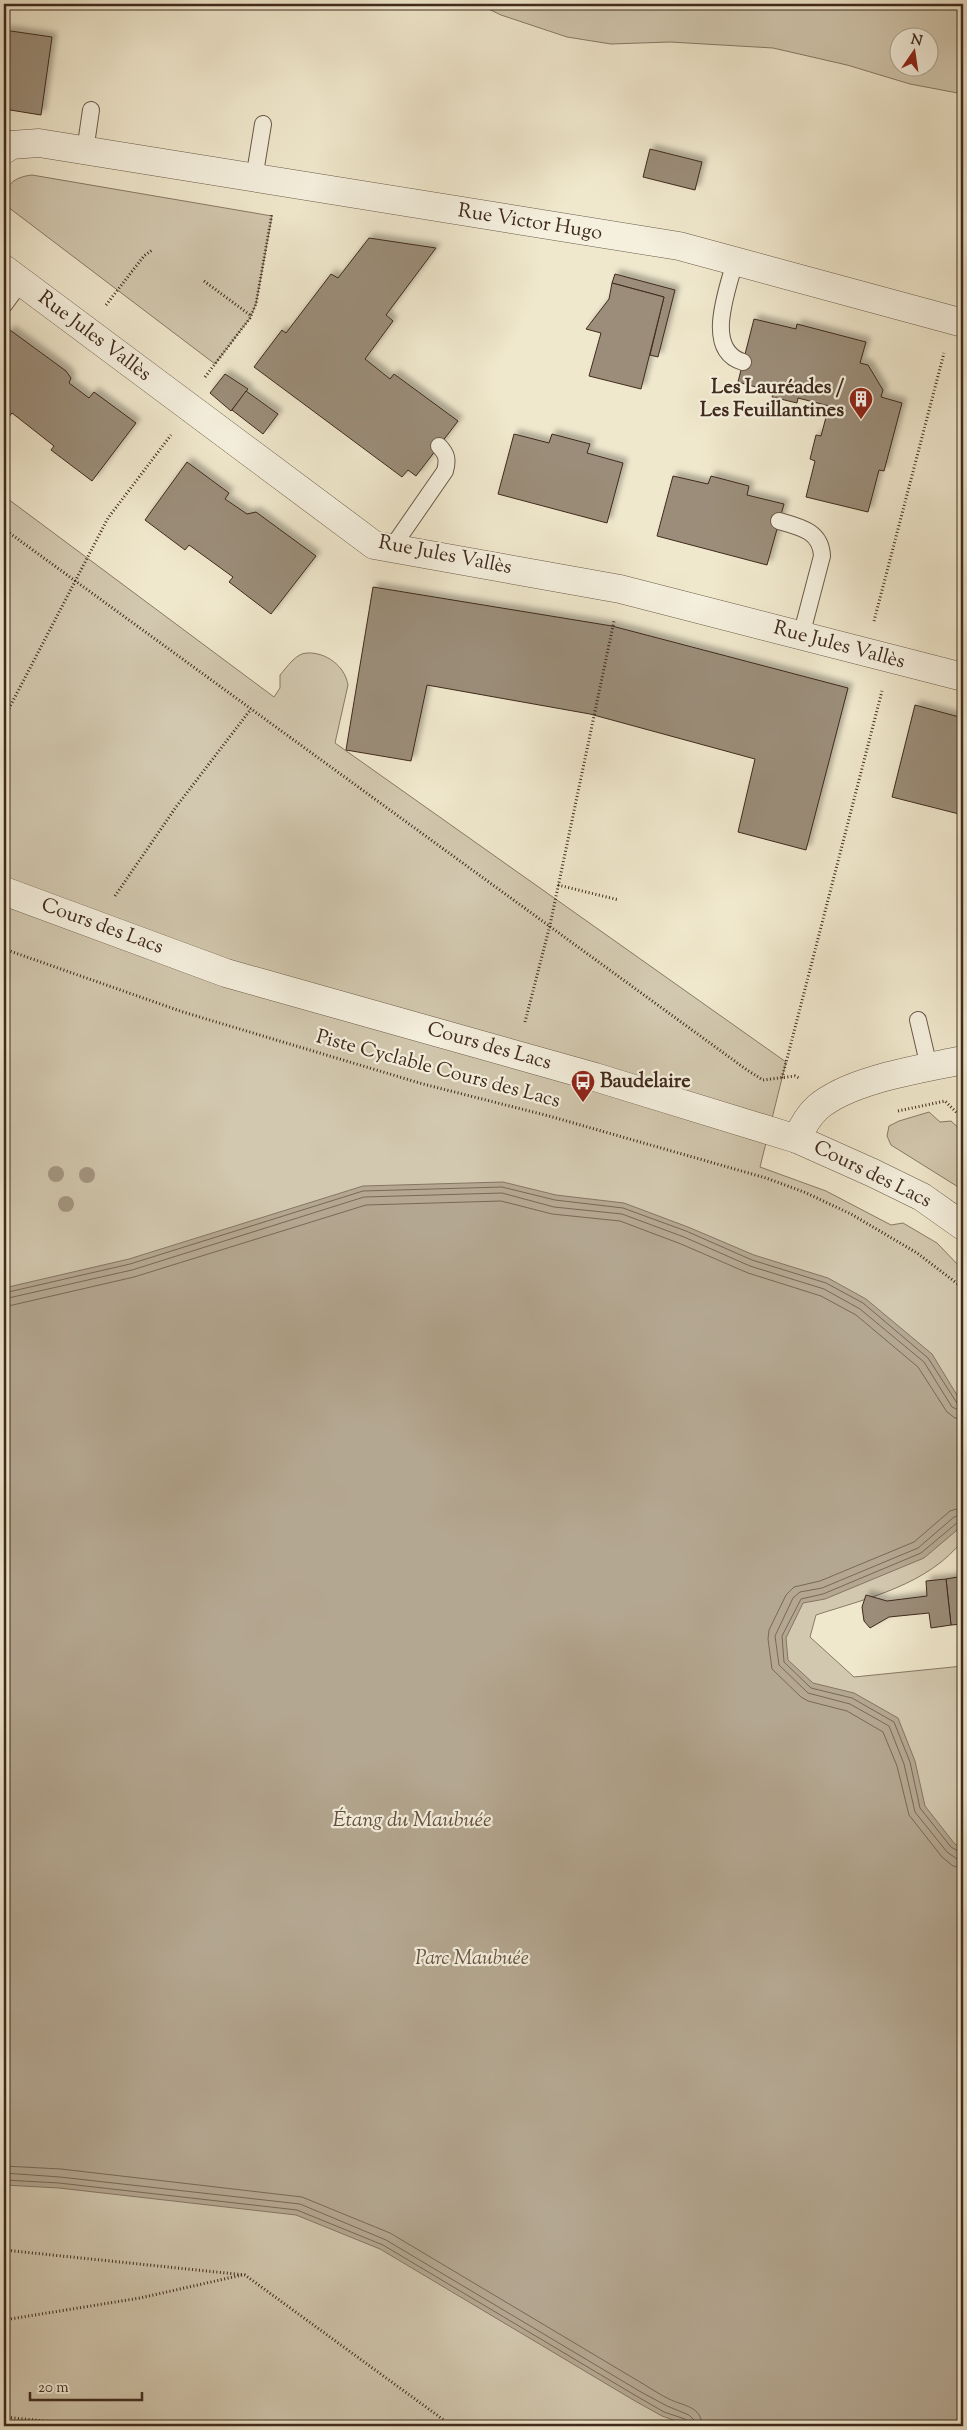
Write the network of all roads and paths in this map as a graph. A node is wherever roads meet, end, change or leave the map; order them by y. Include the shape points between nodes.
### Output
1 (91, 110) dead end
2 (263, 124) dead end
3 (4, 150) edge
4 (87, 151) junction
5 (266, 181) junction
6 (152, 250) dead end
7 (735, 260) junction
8 (12, 275) edge
9 (204, 281) dead end
10 (4, 305) edge
11 (250, 315) junction
12 (963, 323) edge
13 (86, 331) junction
14 (945, 351) dead end
15 (743, 362) dead end
16 (183, 403) junction
17 (439, 446) dead end
18 (779, 521) dead end
19 (4, 529) edge
20 (391, 549) junction
21 (76, 581) junction
22 (612, 626) dead end
23 (801, 636) junction
24 (890, 659) junction
25 (963, 677) edge
26 (251, 709) junction
27 (4, 718) edge
28 (558, 884) junction
29 (4, 891) edge
30 (115, 896) dead end
31 (619, 900) dead end
32 (550, 926) junction
33 (4, 949) edge
34 (918, 1020) dead end
35 (525, 1023) dead end
36 (963, 1060) edge
37 (929, 1068) junction
38 (782, 1078) junction
39 (836, 1097) junction
40 (797, 1139) junction
41 (963, 1226) edge
42 (963, 1288) edge
43 (4, 2250) edge
44 (245, 2275) junction
45 (4, 2320) edge
46 (4, 2417) edge
47 (95, 2426) edge
48 (452, 2426) edge

1 - 4 lane
2 - 5 lane
3 - 4 street, Rue Victor Hugo via 11,145 39,143
4 - 5 street, Rue Victor Hugo
5 - 7 street, Rue Victor Hugo via 679,246
5 - 11 path via 261,284
6 - 13 path
7 - 12 street, Rue Victor Hugo
7 - 15 lane via 720,334 729,354
8 - 10 lane
8 - 13 street, Rue Jules Vallès
9 - 11 path
11 - 16 path
13 - 16 street, Rue Jules Vallès
14 - 24 path via 874,624 894,644
16 - 20 street, Rue Jules Vallès via 374,545
16 - 21 path via 174,432 108,518
17 - 20 lane via 447,463 442,478
18 - 23 lane via 810,532 821,546 822,556
19 - 21 path
20 - 23 street, Rue Jules Vallès via 620,588
21 - 26 path
21 - 27 path
22 - 28 path
23 - 24 street, Rue Jules Vallès
24 - 25 street, Rue Jules Vallès
24 - 38 path
26 - 30 path via 176,807
26 - 32 path
28 - 31 path
28 - 32 path
29 - 40 street, Cours des Lacs via 226,972 595,1077
32 - 35 path
32 - 38 path via 747,1070 763,1080
33 - 42 path, Piste Cyclable Cours des Lacs via 183,1012 424,1084 766,1178 851,1214 917,1253
34 - 37 lane
36 - 37 street
37 - 39 street via 890,1075
38 - 39 path via 795,1076
39 - 40 street via 818,1107 804,1122
40 - 41 street, Cours des Lacs via 922,1197
43 - 44 path
44 - 45 path via 140,2298
44 - 48 path
46 - 47 path

